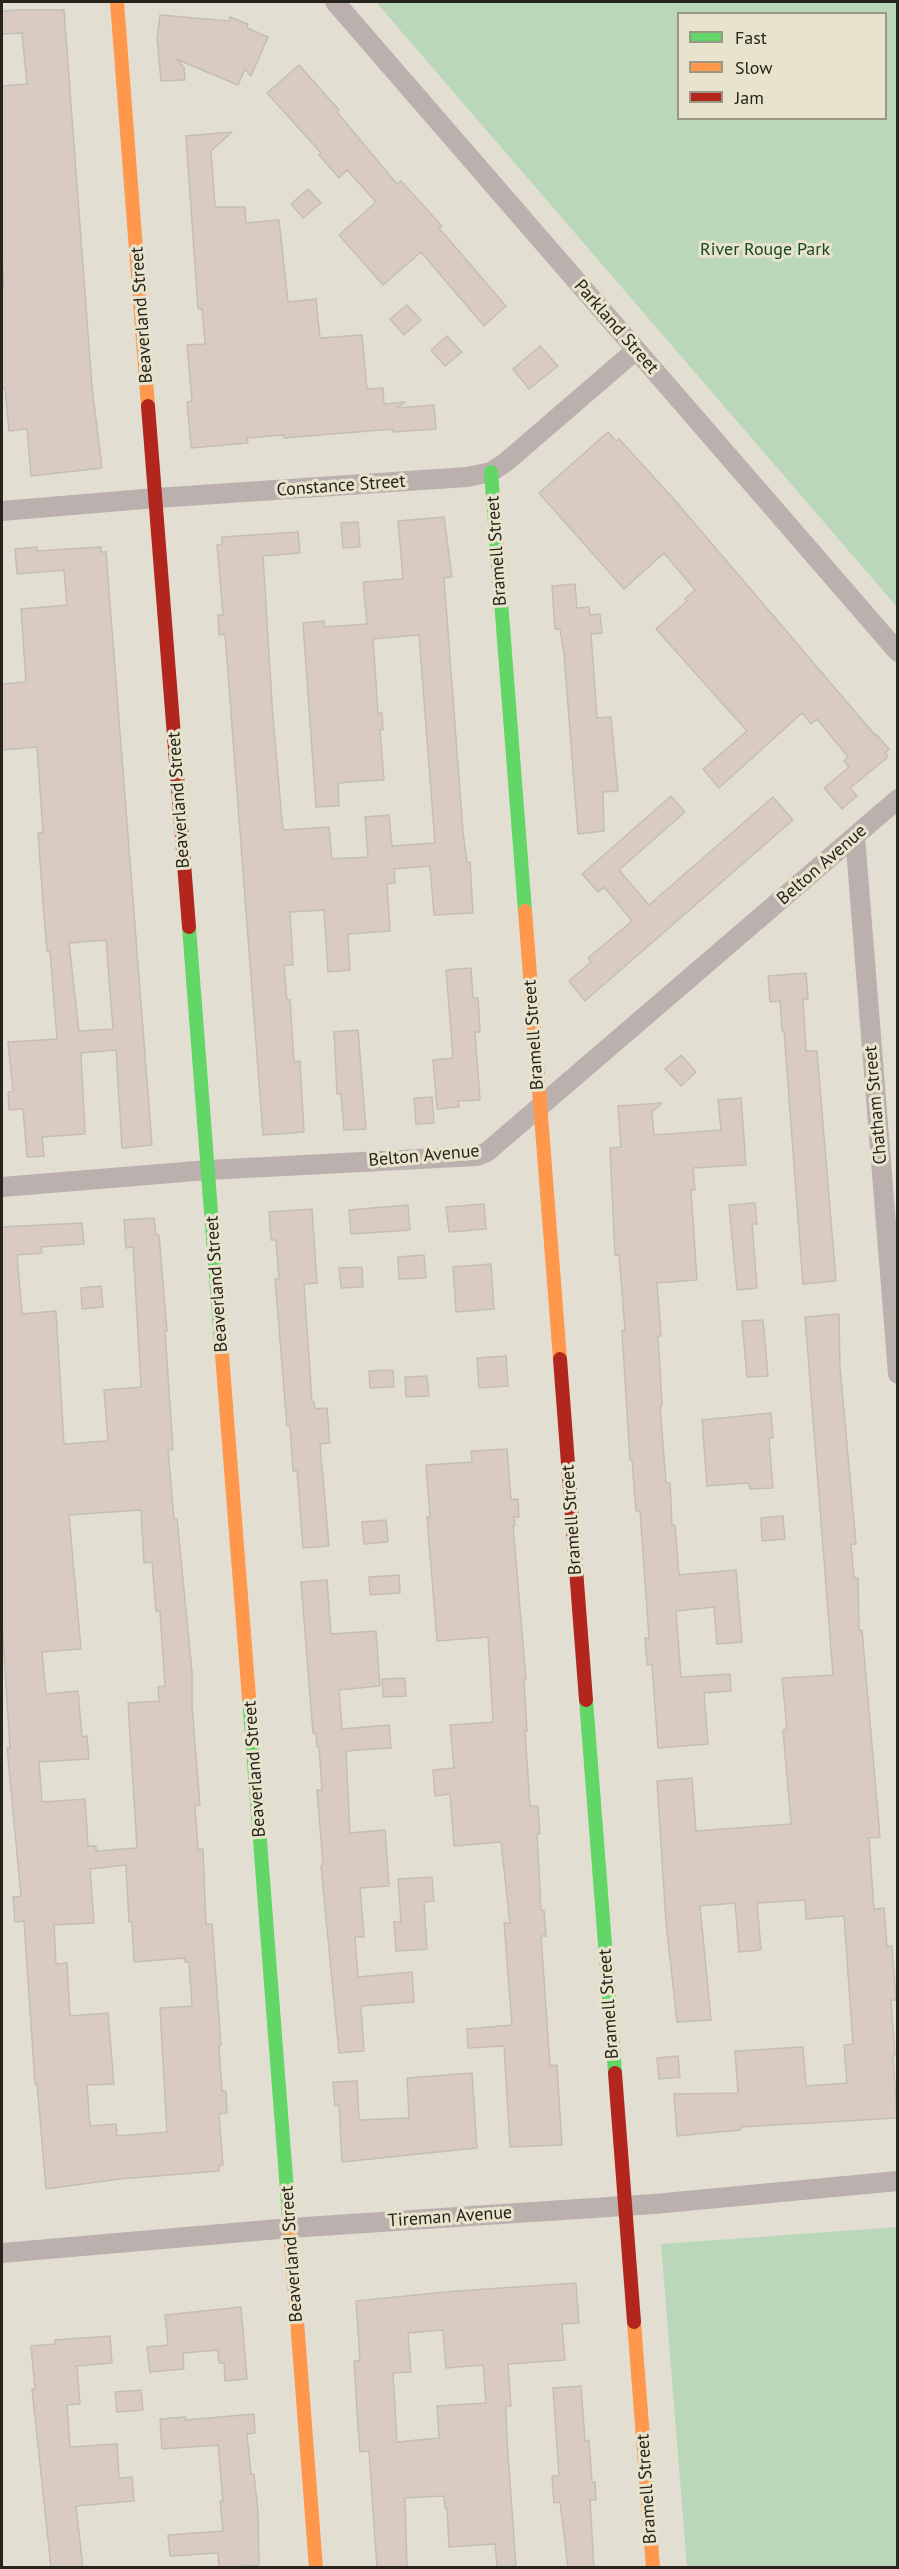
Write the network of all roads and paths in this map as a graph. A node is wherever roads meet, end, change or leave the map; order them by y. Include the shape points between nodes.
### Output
1 (117, 2) edge
2 (335, 2) edge
3 (636, 350) junction
4 (491, 472) junction
5 (156, 498) junction
6 (2, 511) edge
7 (897, 652) edge
8 (897, 799) edge
9 (855, 836) junction
10 (540, 1108) junction
11 (208, 1170) junction
12 (2, 1187) edge
13 (897, 1374) edge
14 (897, 2181) edge
15 (625, 2206) junction
16 (290, 2228) junction
17 (2, 2253) edge
18 (316, 2568) edge
19 (653, 2568) edge

1 - 5 street, Beaverland Street
2 - 3 street, Parkland Street
3 - 4 street, Constance Street
3 - 7 street, Parkland Street
4 - 5 street, Constance Street via 467,477
4 - 10 street, Bramell Street
5 - 6 street, Constance Street
5 - 11 street, Beaverland Street
8 - 9 street, Belton Avenue
9 - 10 street, Belton Avenue
9 - 13 street, Chatham Street
10 - 11 street, Belton Avenue via 496,1146 477,1156
10 - 15 street, Bramell Street
11 - 12 street, Belton Avenue
11 - 16 street, Beaverland Street
14 - 15 street, Tireman Avenue
15 - 16 street, Tireman Avenue
15 - 19 street, Bramell Street
16 - 17 street, Tireman Avenue
16 - 18 street, Beaverland Street

